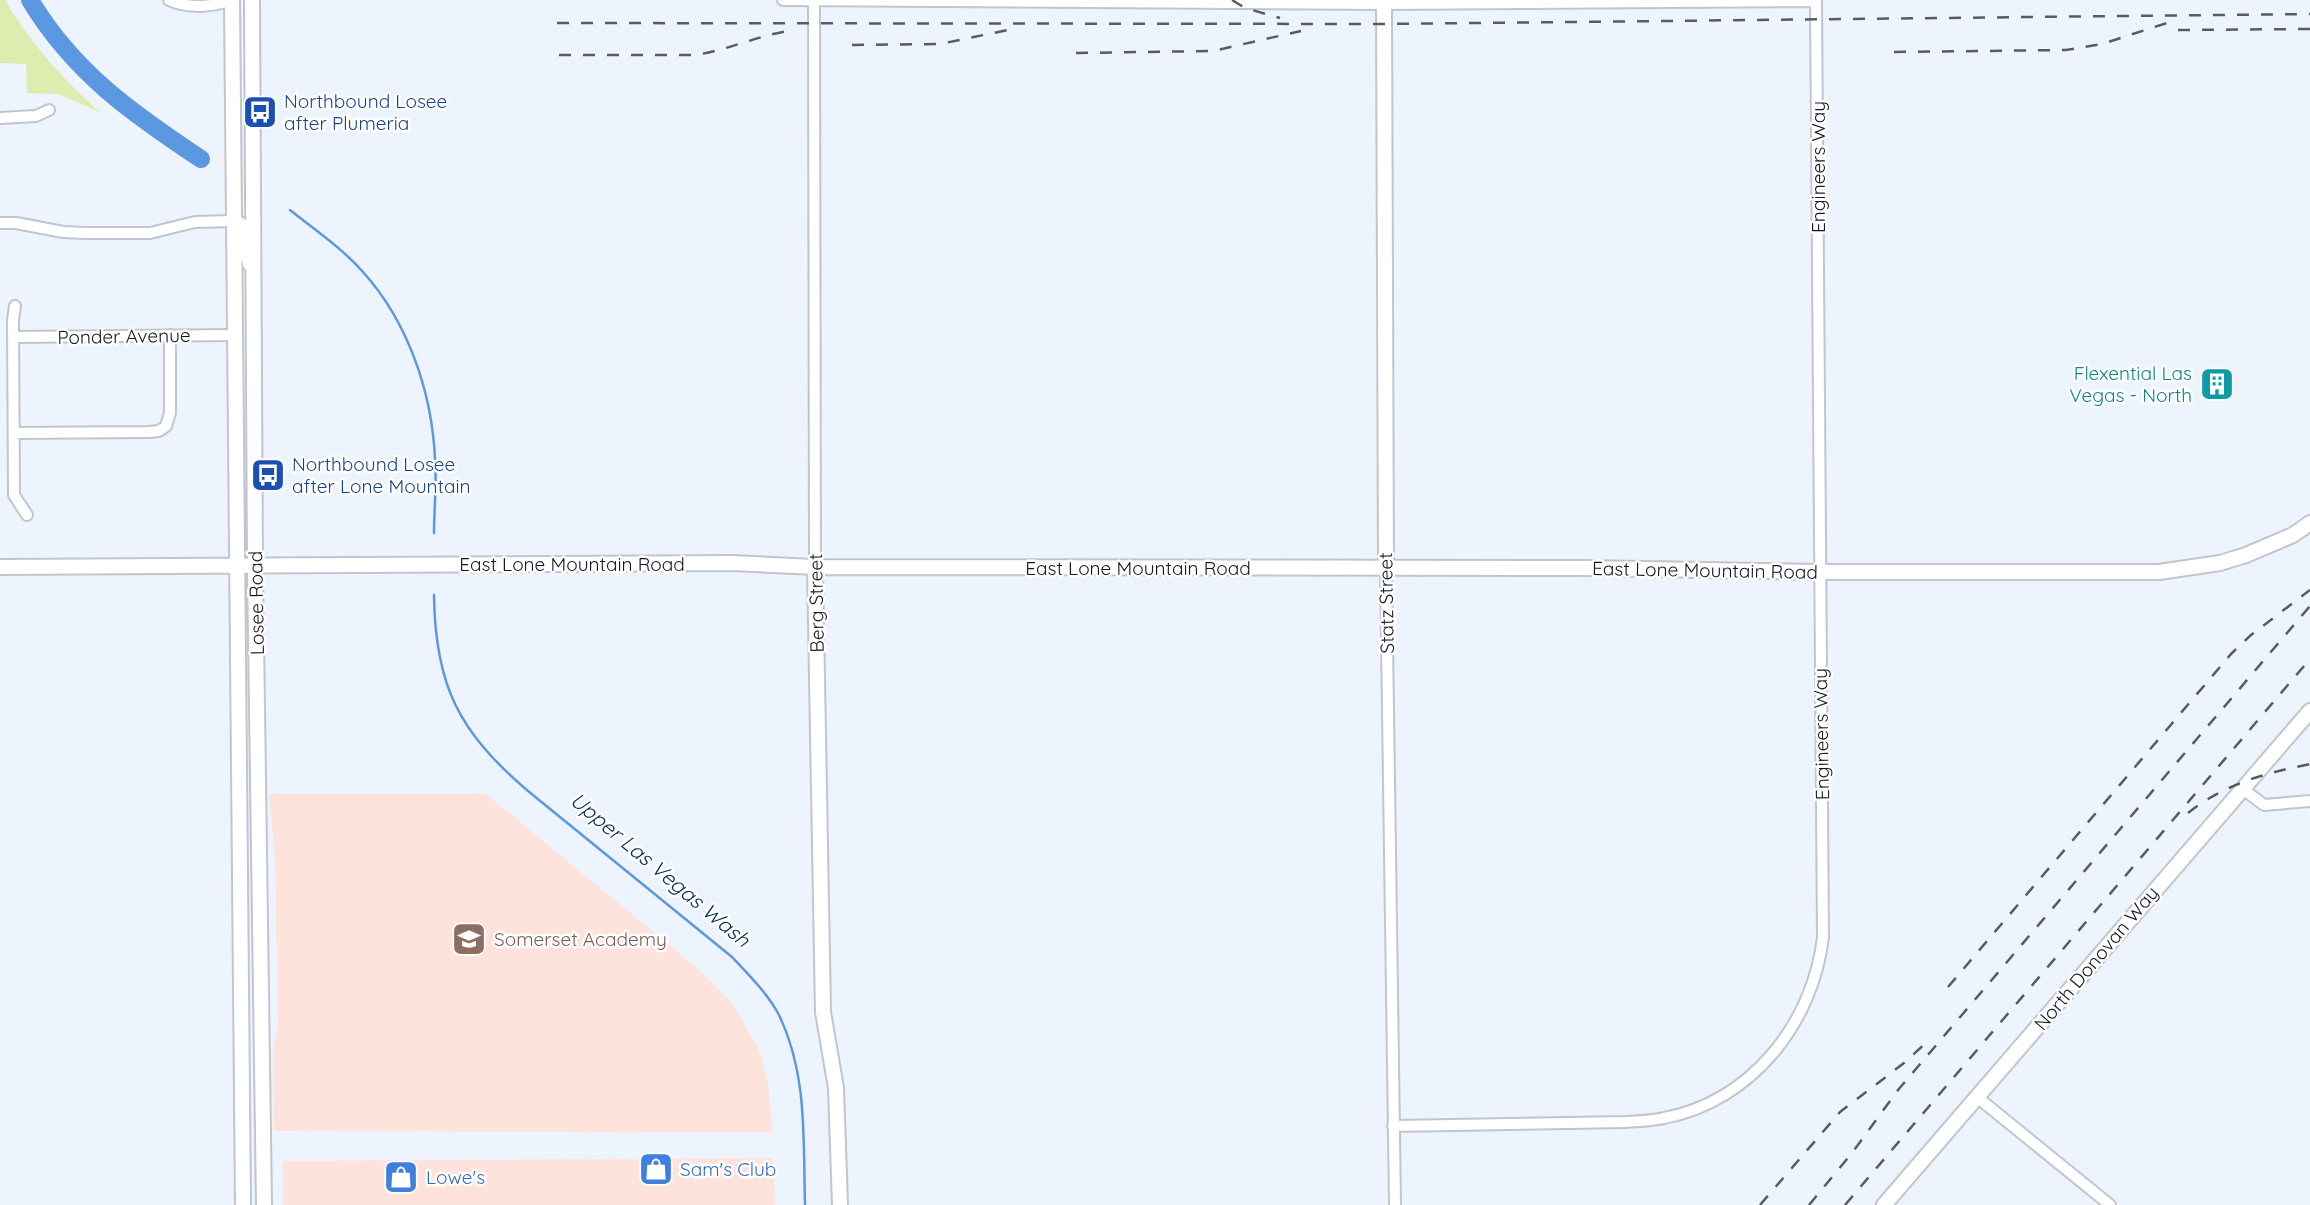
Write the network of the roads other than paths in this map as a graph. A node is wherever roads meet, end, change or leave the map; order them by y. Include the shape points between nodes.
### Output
1 (169, 0) edge
2 (232, 0) edge
3 (252, 0) edge
4 (783, 0) edge
5 (814, 0) edge
6 (1816, 1) edge
7 (1384, 2) edge
8 (49, 110) dead end
9 (0, 118) edge
10 (234, 221) junction
11 (0, 223) edge
12 (255, 278) junction
13 (15, 306) dead end
14 (170, 335) junction
15 (236, 335) junction
16 (13, 337) junction
17 (13, 433) junction
18 (27, 515) dead end
19 (2310, 523) edge
20 (0, 566) edge
21 (237, 566) junction
22 (255, 566) junction
23 (815, 567) junction
24 (1386, 569) junction
25 (1819, 572) junction
26 (2310, 711) edge
27 (240, 754) junction
28 (2243, 789) junction
29 (2310, 801) edge
30 (240, 835) junction
31 (260, 840) junction
32 (261, 911) junction
33 (1977, 1097) junction
34 (1394, 1126) junction
35 (243, 1205) edge
36 (264, 1205) edge
37 (840, 1205) edge
38 (1395, 1205) edge
39 (1884, 1205) edge
40 (2110, 1205) edge

1 - 2 street via 180,5 217,5
2 - 10 street, Losee Road
3 - 12 street, Losee Road
4 - 5 street
5 - 7 street
5 - 23 street, Berg Street
6 - 7 street
6 - 25 street, Engineers Way
7 - 24 street, Statz Street
8 - 9 street via 36,116
10 - 11 street via 195,222 150,233 63,232
10 - 12 street via 244,228
10 - 15 street, Losee Road
12 - 22 street, Losee Road
13 - 16 street
14 - 15 street, Ponder Avenue
14 - 16 street, Ponder Avenue
14 - 17 street via 170,413 159,431
15 - 21 street, Losee Road
16 - 17 street
17 - 18 street via 14,495
19 - 25 street, East Lone Mountain Road via 2273,544 2220,563 2159,572
20 - 21 street, East Lone Mountain Road
21 - 22 street, East Lone Mountain Road
21 - 27 street, Losee Road
22 - 23 street, East Lone Mountain Road
22 - 31 street, Losee Road
23 - 24 street, East Lone Mountain Road
23 - 37 street, Berg Street via 823,1003 836,1088
24 - 25 street, East Lone Mountain Road
24 - 34 street, Statz Street
25 - 34 street, Engineers Way via 1823,937 1810,994 1772,1056 1732,1090 1698,1108 1664,1118
26 - 28 street, North Donovan Way
27 - 30 street, Losee Road
27 - 31 street via 249,775 250,817
28 - 29 street via 2264,805
28 - 33 street, North Donovan Way
30 - 32 street via 251,848 253,890
30 - 35 street, Losee Road
31 - 32 street, Losee Road
32 - 36 street, Losee Road
33 - 39 street, North Donovan Way
33 - 40 street
34 - 38 street, Statz Street

